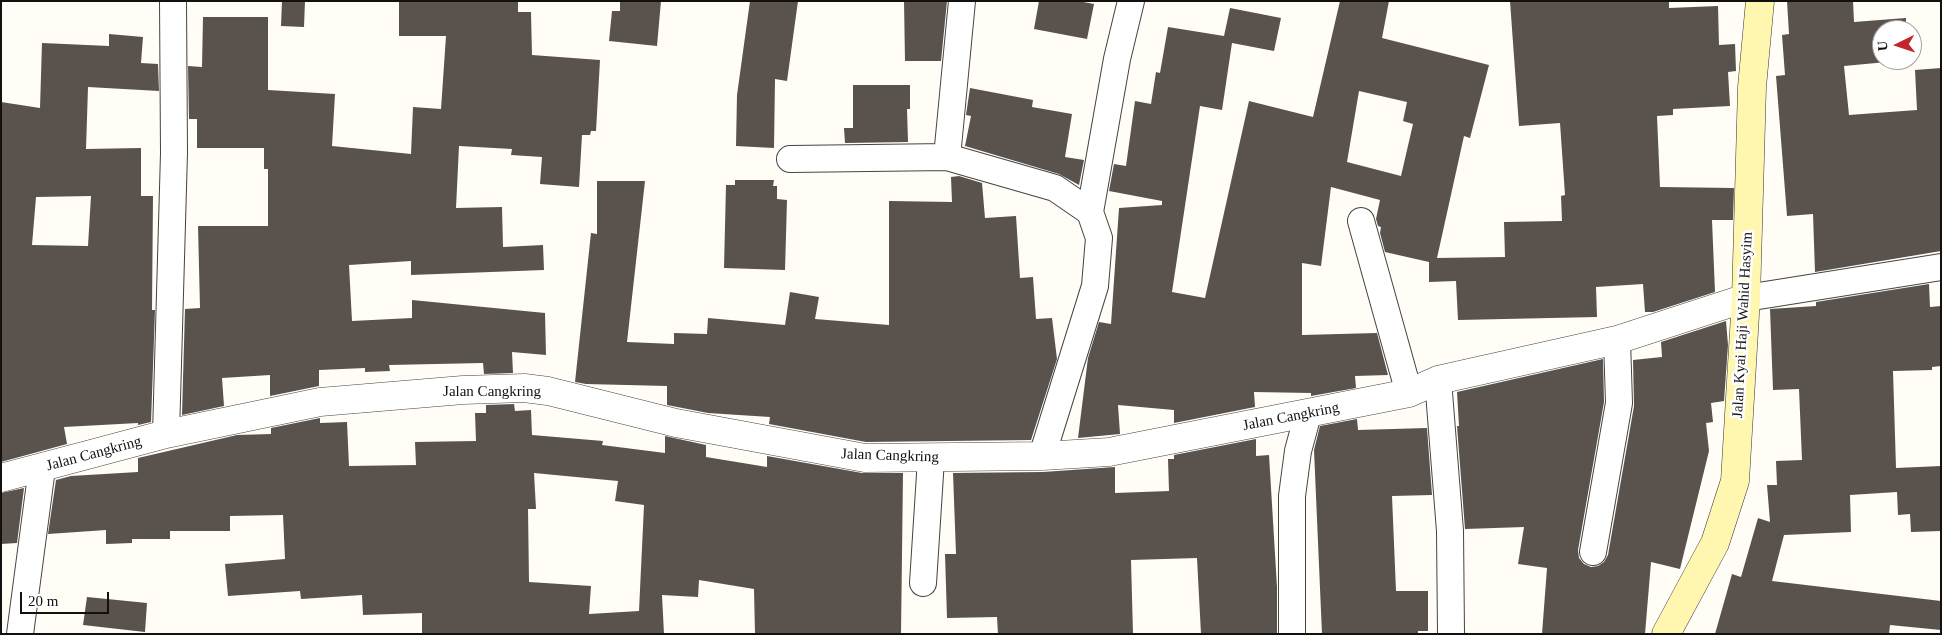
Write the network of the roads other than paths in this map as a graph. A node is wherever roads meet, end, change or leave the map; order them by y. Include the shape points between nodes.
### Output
1 (173, 1) edge
2 (962, 1) edge
3 (1131, 1) edge
4 (1760, 1) edge
5 (948, 157) junction
6 (790, 158) dead end
7 (1090, 212) junction
8 (1361, 222) dead end
9 (1941, 267) edge
10 (1746, 298) junction
11 (1617, 340) junction
12 (1438, 380) junction
13 (1409, 393) junction
14 (1308, 414) junction
15 (166, 434) junction
16 (1042, 456) junction
17 (931, 459) junction
18 (42, 468) junction
19 (1, 478) edge
20 (1593, 552) dead end
21 (923, 583) dead end
22 (20, 634) edge
23 (1292, 634) edge
24 (1451, 634) edge
25 (1666, 634) edge

1 - 15 street via 174,153
2 - 5 street
3 - 7 street
4 - 10 main road, Jalan Kyai Haji Wahid Hasyim via 1752,87
5 - 6 street
5 - 7 street via 1055,188
7 - 16 street via 1099,238 1095,286
8 - 13 street
9 - 10 street
10 - 11 street, Jalan Cangkring
10 - 25 main road, Jalan Kyai Haji Wahid Hasyim via 1735,481 1715,543
11 - 12 street, Jalan Cangkring
11 - 20 street via 1619,403
12 - 13 street, Jalan Cangkring
12 - 24 street via 1450,531
13 - 14 street, Jalan Cangkring
14 - 16 street, Jalan Cangkring via 1109,452
14 - 23 street via 1298,451 1292,496
15 - 17 street, Jalan Cangkring via 320,402 524,388 676,423 844,455
15 - 18 street, Jalan Cangkring
16 - 17 street, Jalan Cangkring
17 - 21 street
18 - 19 street, Jalan Cangkring
18 - 22 street

